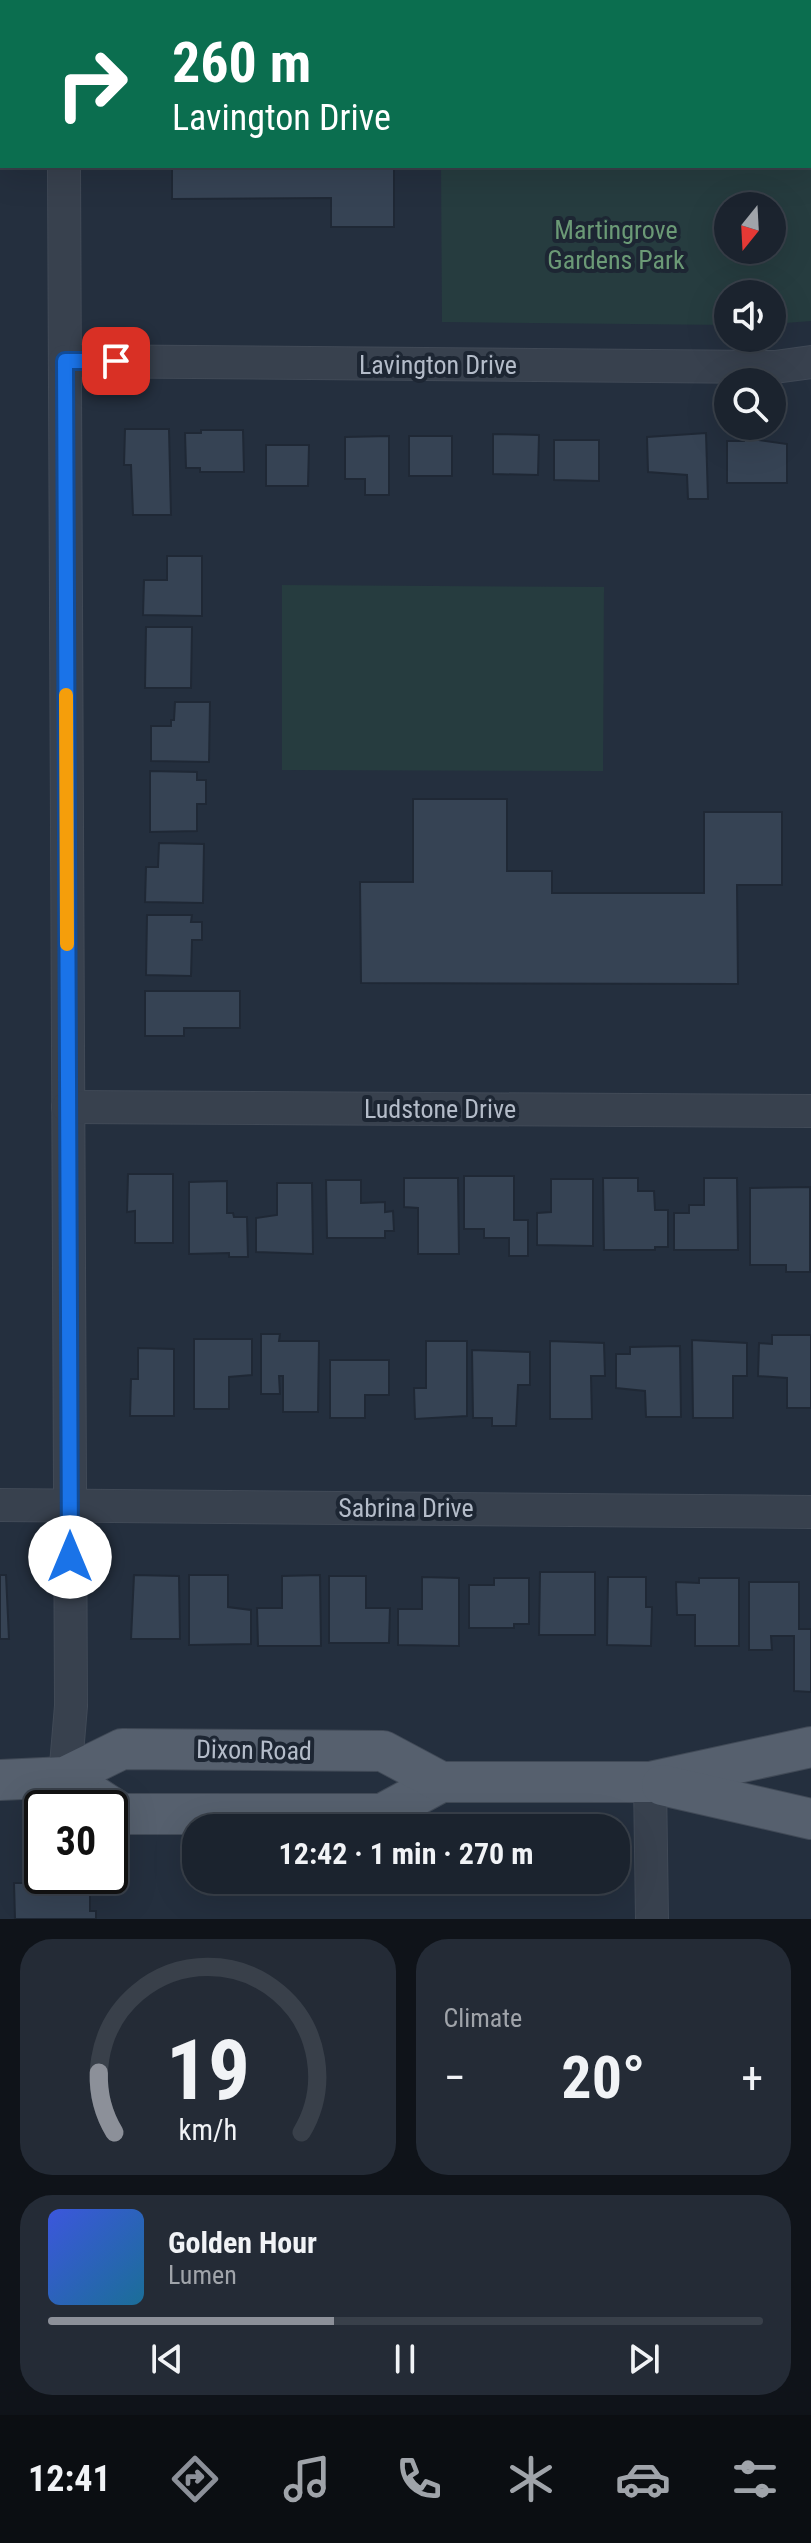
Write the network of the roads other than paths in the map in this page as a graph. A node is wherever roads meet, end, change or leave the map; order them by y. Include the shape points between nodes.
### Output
1 (64, 168) edge
2 (65, 361) junction
3 (811, 362) edge
4 (68, 1107) junction
5 (811, 1111) edge
6 (0, 1505) edge
7 (70, 1505) junction
8 (811, 1512) edge
9 (811, 1747) edge
10 (65, 1777) junction
11 (0, 1780) edge
12 (441, 1782) junction
13 (650, 1782) junction
14 (811, 1819) edge
15 (652, 1919) edge

1 - 2 street
2 - 3 street, Lavington Drive via 775,367
2 - 4 street
4 - 5 street, Ludstone Drive
4 - 7 street
6 - 7 street, Sabrina Drive
7 - 8 street, Sabrina Drive
7 - 10 street via 71,1706
9 - 13 main road, Dixon Road
10 - 11 main road, Dixon Road
10 - 12 main road, Dixon Road via 122,1749 383,1751
10 - 12 main road, Dixon Road via 122,1814 382,1814
12 - 13 main road, Dixon Road
13 - 14 main road, Dixon Road
13 - 15 street

